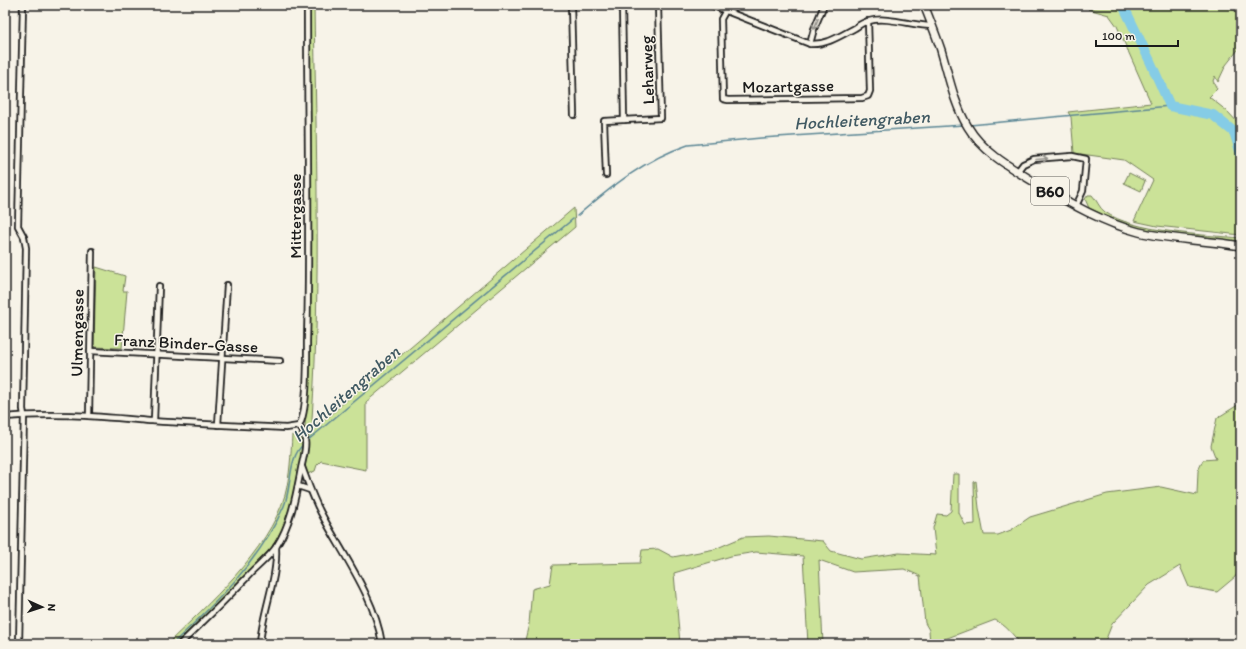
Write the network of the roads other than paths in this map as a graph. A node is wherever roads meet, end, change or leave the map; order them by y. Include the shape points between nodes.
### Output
1 (23, 5) edge
2 (307, 5) edge
3 (571, 5) edge
4 (622, 5) edge
5 (658, 5) edge
6 (711, 5) edge
7 (824, 5) edge
8 (924, 5) edge
9 (726, 10) junction
10 (868, 21) junction
11 (933, 26) junction
12 (810, 44) junction
13 (574, 114) dead end
14 (624, 120) junction
15 (1017, 172) junction
16 (606, 175) dead end
17 (1076, 206) junction
18 (1241, 246) edge
19 (92, 251) dead end
20 (159, 286) dead end
21 (227, 286) dead end
22 (90, 351) junction
23 (157, 355) junction
24 (221, 358) junction
25 (280, 362) dead end
26 (24, 415) junction
27 (89, 416) junction
28 (5, 417) edge
29 (154, 421) junction
30 (218, 425) junction
31 (299, 426) junction
32 (302, 468) junction
33 (298, 486) junction
34 (310, 490) junction
35 (276, 548) junction
36 (19, 644) edge
37 (180, 644) edge
38 (260, 644) edge
39 (382, 644) edge

1 - 26 street via 18,226 24,236 26,248
2 - 31 street, Mittergasse via 308,298 306,385 303,415
3 - 13 street
4 - 14 street
5 - 14 street, Leharweg via 661,118
6 - 9 street
7 -> 12 street
8 - 11 main road, B60
9 - 10 street, Mozartgasse via 721,19 722,86 724,99 728,100 868,96
9 - 12 street
10 - 11 street via 881,19
10 - 12 street via 828,42 820,45
11 - 15 main road, B60 via 955,100 966,124 988,150
14 - 16 street, Leharweg via 604,121
15 - 17 main road, B60
15 -> 17 street via 1023,164 1034,159 1072,156 1086,159 1083,191
17 - 18 main road, B60 via 1138,232
19 - 22 street, Ulmengasse
20 - 23 street
21 - 24 street
22 - 23 street, Franz Binder-Gasse
22 - 27 street, Ulmengasse
23 - 24 street, Franz Binder-Gasse
23 - 29 street
24 - 25 street, Franz Binder-Gasse
24 - 30 street
26 - 27 street
26 - 28 street
26 - 36 street
27 - 29 street
29 - 30 street
30 - 31 street via 286,428
31 - 32 street via 303,430 306,446
32 - 33 street
32 - 34 street
33 - 34 street
33 - 35 street via 294,504
34 - 39 street via 373,610
35 - 37 street
35 - 38 street

